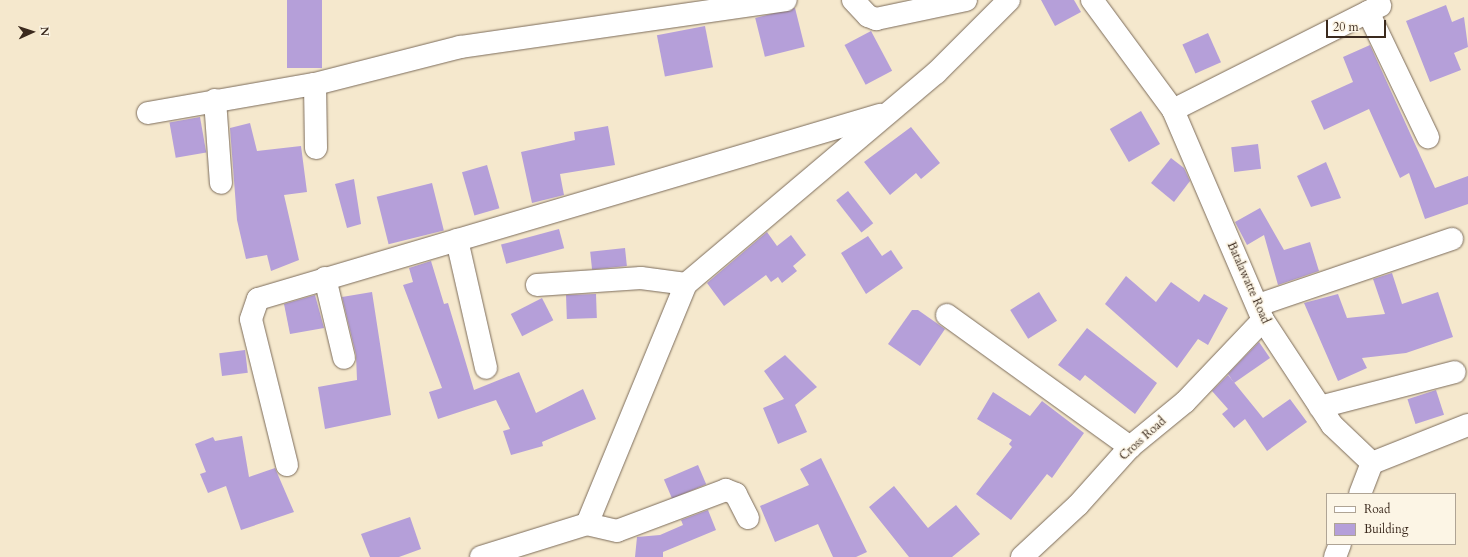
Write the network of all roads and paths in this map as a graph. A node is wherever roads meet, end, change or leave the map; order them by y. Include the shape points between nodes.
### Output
1 (786, 0) edge
2 (853, 0) edge
3 (966, 0) edge
4 (1009, 0) edge
5 (1096, 1) edge
6 (315, 84) junction
7 (215, 100) junction
8 (1173, 110) junction
9 (889, 112) junction
10 (148, 113) dead end
11 (1428, 137) dead end
12 (316, 148) dead end
13 (221, 183) dead end
14 (1452, 239) dead end
15 (457, 240) junction
16 (325, 278) junction
17 (686, 284) junction
18 (537, 285) dead end
19 (1260, 313) junction
20 (947, 315) dead end
21 (344, 358) dead end
22 (486, 368) dead end
23 (1455, 372) dead end
24 (1320, 407) junction
25 (1468, 425) edge
26 (1130, 447) junction
27 (1372, 464) junction
28 (287, 465) dead end
29 (1360, 493) edge
30 (748, 518) dead end
31 (587, 524) junction
32 (1340, 545) edge
33 (481, 557) edge
34 (1022, 557) edge
35 (1335, 557) edge

1 - 6 street via 460,47
2 - 3 street via 868,16 876,19
4 - 9 street via 936,73
5 - 8 street, Batalawatte Road
6 - 7 street
6 - 12 street
7 - 10 street
7 - 13 street
8 - 11 street via 1374,9
8 - 19 street, Batalawatte Road
9 - 15 street
9 - 17 street
14 - 19 street
15 - 16 street
15 - 22 street
16 - 21 street
16 - 28 street via 258,299 251,319
17 - 18 street via 641,278
17 - 31 street
19 - 24 street, Batalawatte Road
19 - 26 street, Cross Road via 1185,402
20 - 26 street
23 - 24 street
24 - 27 street, Batalawatte Road via 1332,426
25 - 27 street
26 - 34 street, Cross Road via 1078,505
27 - 29 street
30 - 31 street via 736,494 726,490 617,531
31 - 33 street
32 - 35 street

